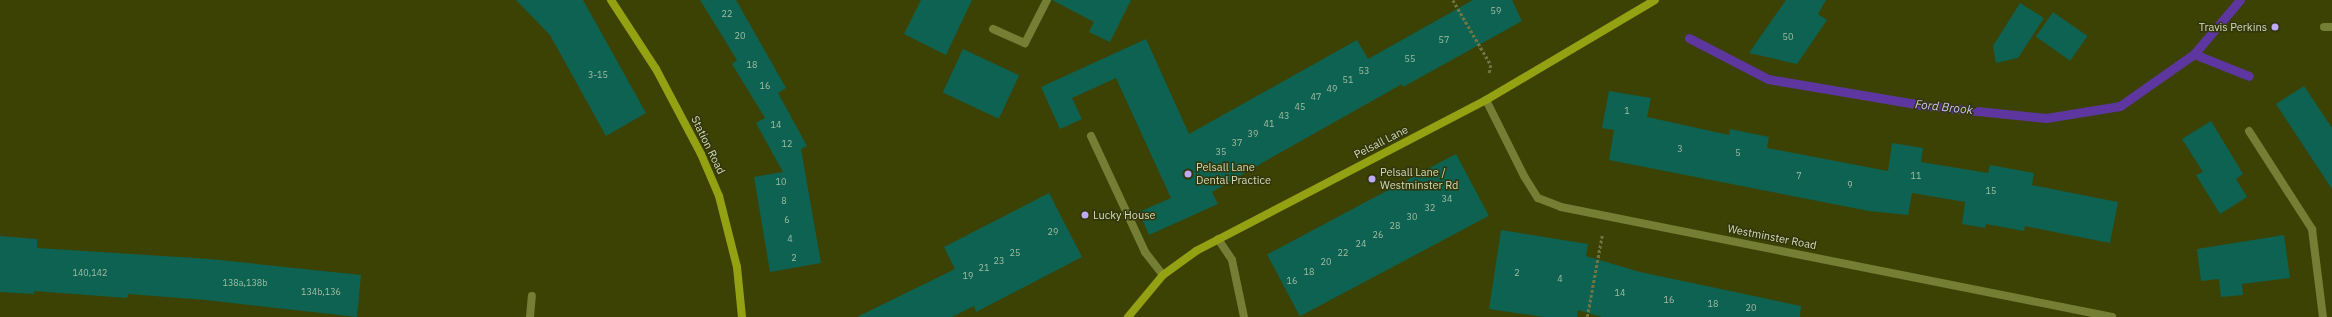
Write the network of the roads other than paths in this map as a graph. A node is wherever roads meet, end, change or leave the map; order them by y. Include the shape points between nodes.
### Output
1 (611, 0) edge
2 (1048, 0) edge
3 (1656, 0) edge
4 (994, 29) dead end
5 (1486, 100) junction
6 (2249, 131) dead end
7 (1091, 136) dead end
8 (1218, 239) junction
9 (1163, 275) junction
10 (532, 296) dead end
11 (530, 317) edge
12 (742, 317) edge
13 (1128, 317) edge
14 (1244, 317) edge
15 (2112, 317) edge
16 (2323, 317) edge

1 - 12 main road, Station Road via 656,69 701,154 719,196 737,267
2 - 4 street via 1025,43
3 - 5 main road, Pelsall Lane
5 - 8 main road, Pelsall Lane
5 - 15 street, Westminster Road via 1524,176 1538,198 1561,207
6 - 16 street via 2312,229
7 - 9 street via 1145,252
8 - 9 main road, Pelsall Lane via 1196,251
8 - 14 street via 1232,260
9 - 13 main road, Pelsall Lane
10 - 11 street

